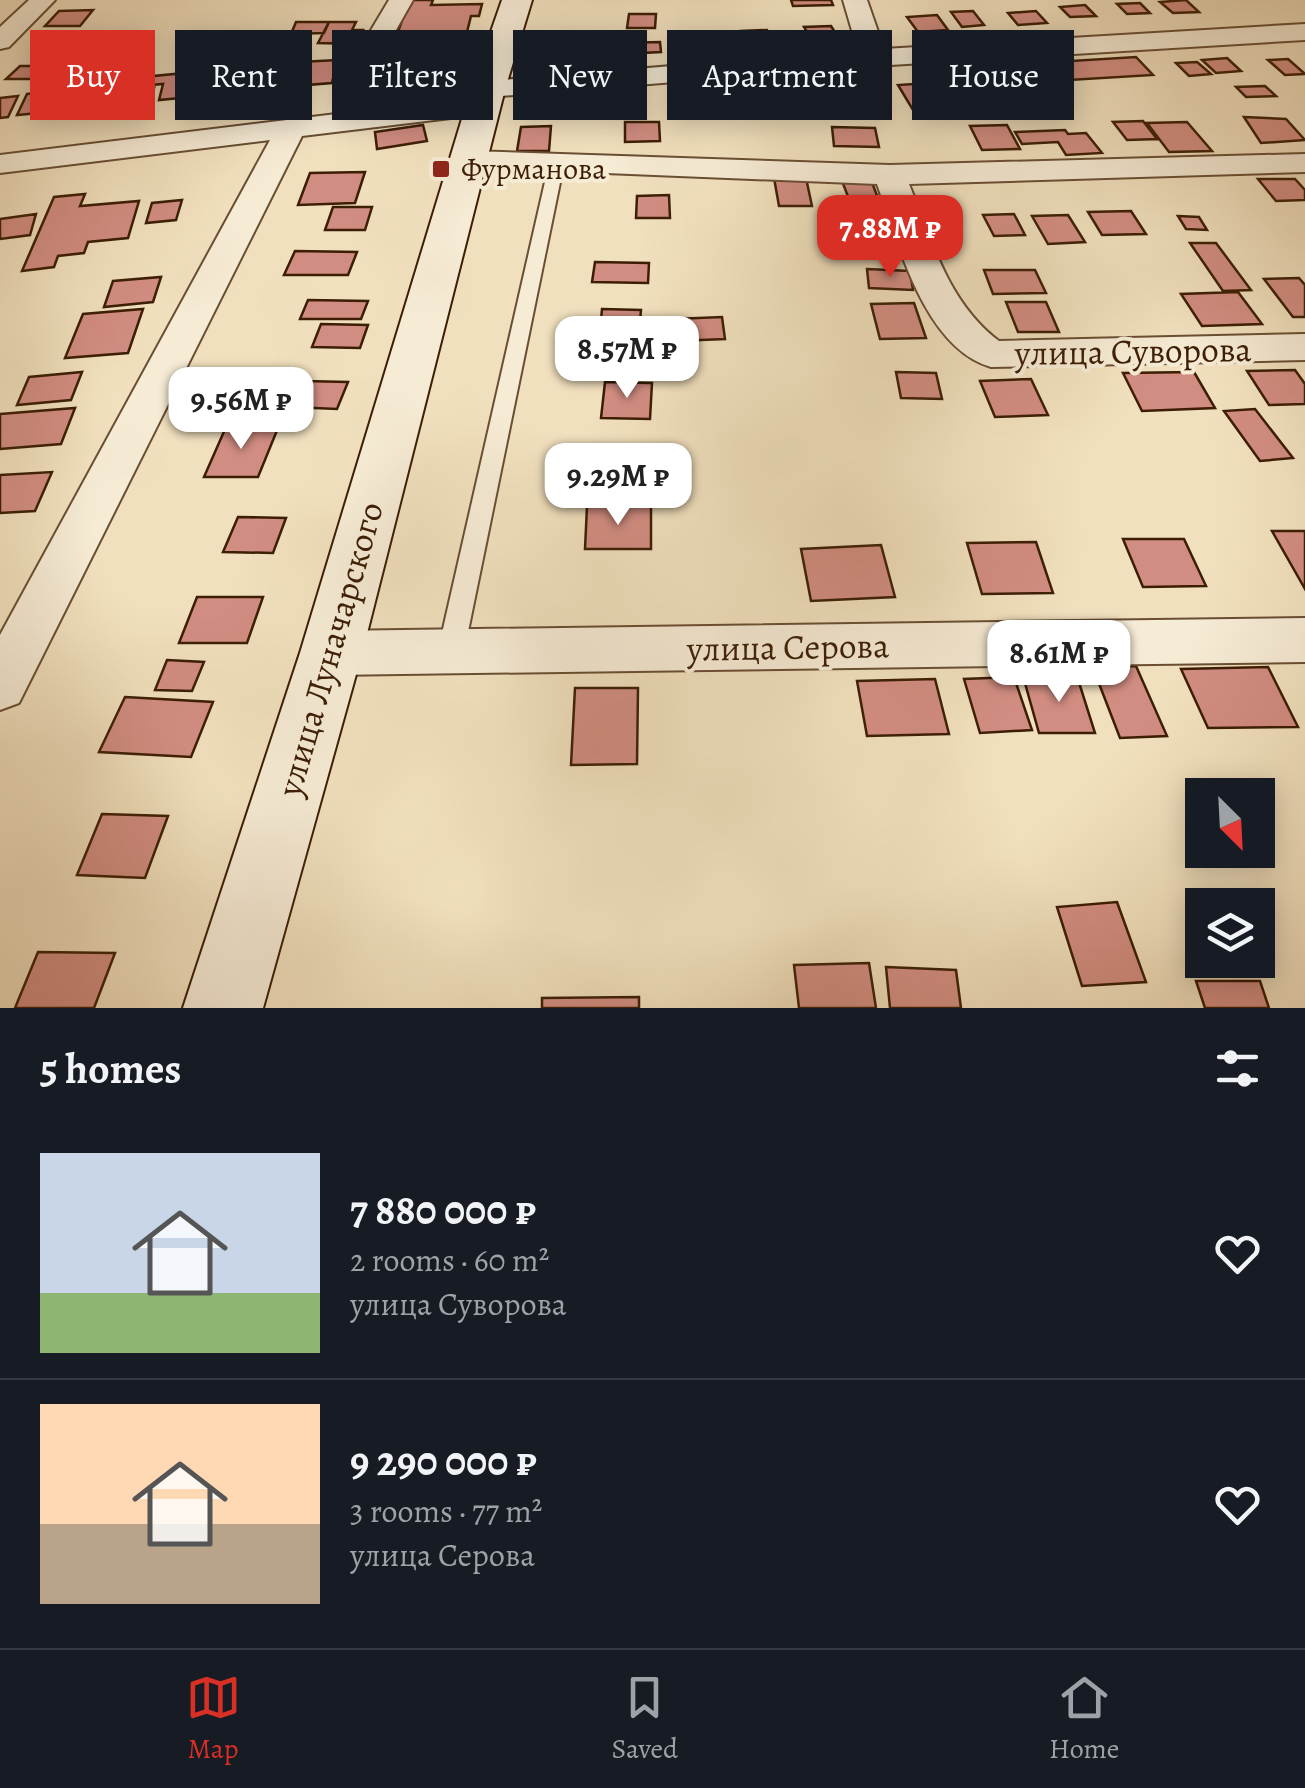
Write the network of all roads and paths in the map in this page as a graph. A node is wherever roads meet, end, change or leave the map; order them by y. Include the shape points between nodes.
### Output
1 (44, 0) edge
2 (401, 0) edge
3 (517, 0) edge
4 (855, 0) edge
5 (384, 30) edge
6 (865, 30) edge
7 (1305, 32) edge
8 (0, 41) edge
9 (892, 57) edge
10 (493, 75) edge
11 (667, 79) edge
12 (493, 96) edge
13 (353, 120) edge
14 (480, 120) edge
15 (290, 131) junction
16 (469, 160) junction
17 (556, 163) junction
18 (1305, 163) edge
19 (0, 164) edge
20 (890, 175) junction
21 (1305, 347) edge
22 (1305, 640) edge
23 (451, 651) junction
24 (331, 653) junction
25 (0, 686) edge
26 (223, 1008) edge

1 - 8 street
2 - 5 street
3 - 10 main road, улица Луначарского
4 - 6 street
7 - 9 street
11 - 12 street
13 - 15 street
14 - 16 main road, улица Луначарского
15 - 19 street
15 - 25 street
16 - 17 street
16 - 24 main road, улица Луначарского
17 - 20 street
17 - 23 lane
18 - 20 street
20 - 21 street, улица Суворова via 938,296 966,339 991,354
22 - 23 street, улица Серова
23 - 24 street, улица Серова
24 - 26 main road, улица Луначарского

